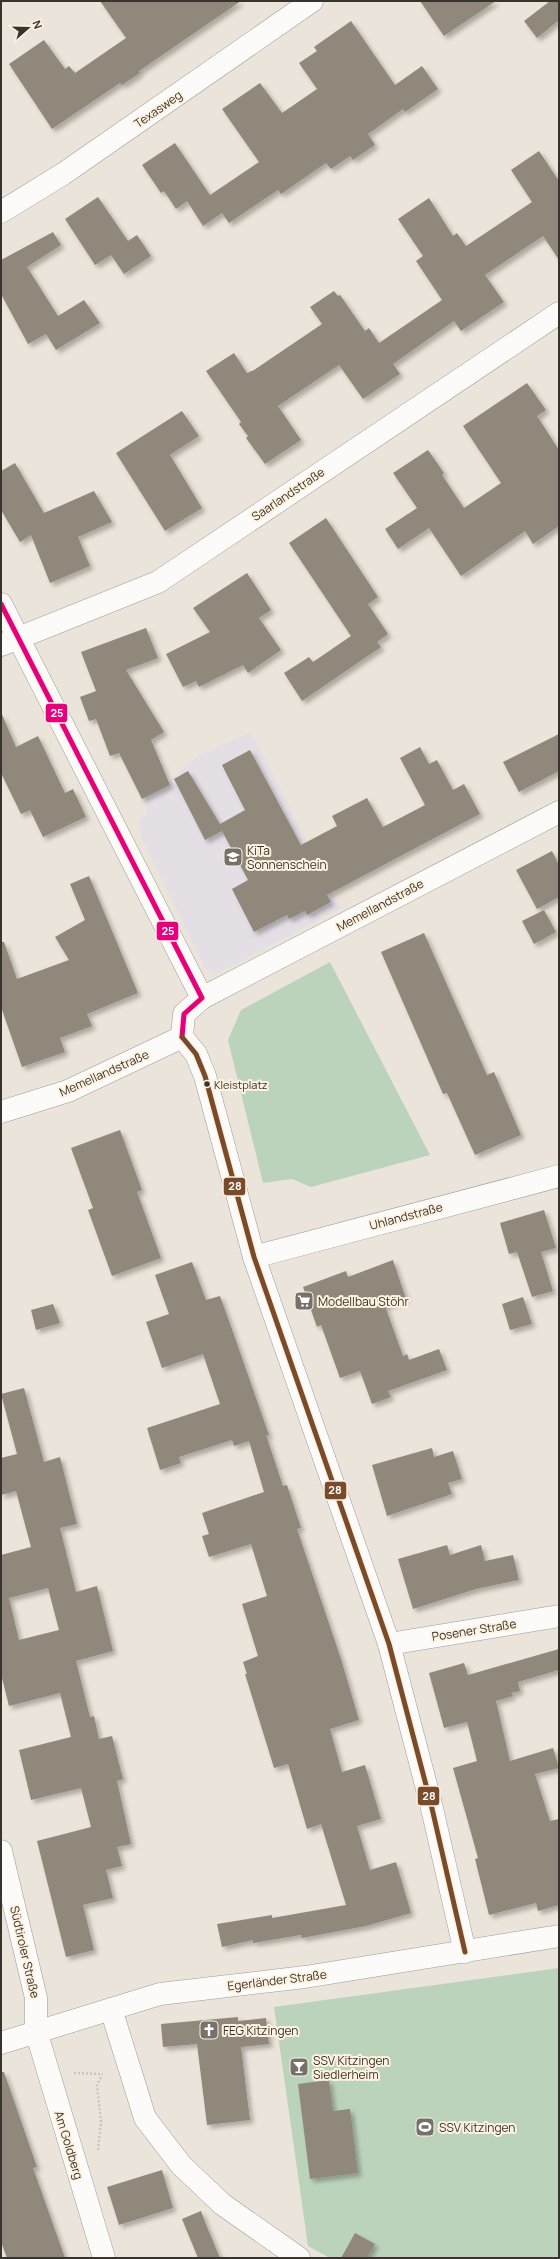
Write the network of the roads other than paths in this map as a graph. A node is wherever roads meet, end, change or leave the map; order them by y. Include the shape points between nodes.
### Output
1 (312, 1) edge
2 (1, 212) edge
3 (559, 313) edge
4 (1, 604) edge
5 (10, 642) edge
6 (559, 812) edge
7 (202, 998) junction
8 (182, 1037) junction
9 (1, 1112) edge
10 (559, 1176) edge
11 (254, 1257) junction
12 (559, 1616) edge
13 (389, 1644) junction
14 (1, 1851) edge
15 (559, 1936) edge
16 (465, 1952) junction
17 (111, 2009) junction
18 (36, 2031) junction
19 (1, 2043) edge
20 (104, 2258) edge
21 (299, 2258) edge

1 - 2 street, Texasweg via 63,174
3 - 5 street, Saarlandstraße via 158,582
4 - 5 street
5 - 7 street
6 - 7 street, Memellandstraße
7 - 8 street, Memellandstraße via 184,1014
8 - 9 street, Memellandstraße via 68,1092
8 - 11 street via 196,1054 205,1076
10 - 11 street, Uhlandstraße
11 - 13 street
12 - 13 street, Posener Straße
13 - 16 street via 431,1804
14 - 18 street, Südtiroler Straße via 36,1998
15 - 16 street, Egerländer Straße
16 - 17 street, Egerländer Straße via 305,1977 160,1994
17 - 18 street, Egerländer Straße
17 - 21 street via 145,2118 181,2165 222,2204
18 - 19 street, Egerländer Straße
18 - 20 street, Am Goldberg

